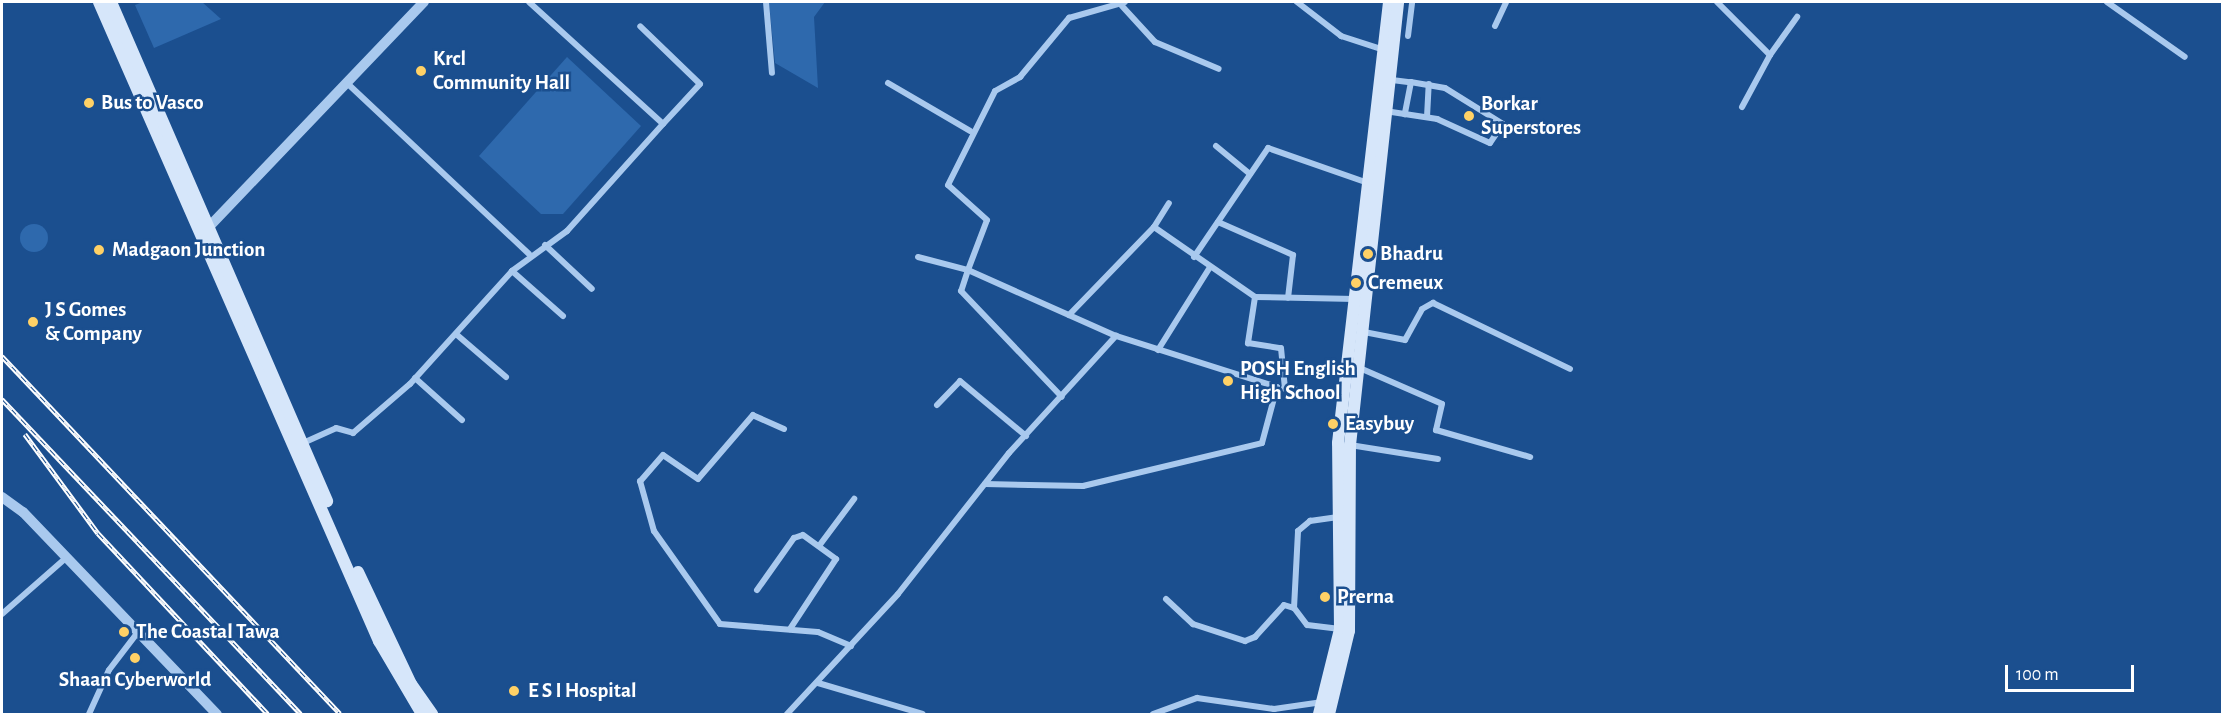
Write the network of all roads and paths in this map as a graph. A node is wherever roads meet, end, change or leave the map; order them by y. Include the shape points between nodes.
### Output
1 (99, 2) edge
2 (111, 2) edge
3 (424, 2) edge
4 (529, 2) edge
5 (766, 2) edge
6 (1297, 2) edge
7 (1389, 2) edge
8 (1398, 2) edge
9 (1412, 2) edge
10 (1506, 2) edge
11 (1717, 2) edge
12 (2107, 2) edge
13 (1123, 4) edge
14 (1797, 17) dead end
15 (640, 26) dead end
16 (1495, 26) dead end
17 (1408, 36) dead end
18 (1384, 50) junction
19 (1770, 55) junction
20 (2185, 57) dead end
21 (1219, 69) dead end
22 (772, 73) dead end
23 (1392, 80) junction
24 (1408, 82) junction
25 (888, 83) dead end
26 (348, 84) junction
27 (1429, 84) junction
28 (1742, 107) dead end
29 (1384, 111) junction
30 (1405, 114) junction
31 (1426, 117) junction
32 (663, 124) junction
33 (970, 131) junction
34 (1216, 146) dead end
35 (1250, 174) junction
36 (1371, 184) junction
37 (1169, 203) dead end
38 (1218, 222) junction
39 (1154, 227) junction
40 (206, 229) junction
41 (545, 245) junction
42 (529, 254) junction
43 (918, 257) dead end
44 (1194, 257) junction
45 (1210, 267) junction
46 (223, 269) junction
47 (968, 270) junction
48 (512, 271) junction
49 (592, 289) dead end
50 (1255, 297) junction
51 (1288, 298) junction
52 (1359, 299) junction
53 (1070, 315) junction
54 (563, 316) dead end
55 (1364, 332) junction
56 (456, 334) junction
57 (1116, 336) junction
58 (1158, 350) junction
59 (1362, 369) junction
60 (1570, 369) dead end
61 (506, 376) dead end
62 (415, 378) junction
63 (1277, 387) junction
64 (1285, 389) junction
65 (1062, 397) junction
66 (1350, 398) junction
67 (937, 405) dead end
68 (462, 420) dead end
69 (784, 429) dead end
70 (1026, 436) junction
71 (303, 443) junction
72 (1350, 445) junction
73 (1530, 457) dead end
74 (1438, 459) dead end
75 (985, 484) junction
76 (2, 497) edge
77 (854, 499) dead end
78 (1340, 517) junction
79 (819, 546) junction
80 (67, 557) junction
81 (758, 590) dead end
82 (1166, 598) dead end
83 (1294, 609) junction
84 (2, 614) edge
85 (790, 629) junction
86 (1340, 629) junction
87 (138, 632) junction
88 (851, 646) junction
89 (818, 683) junction
90 (1321, 708) edge
91 (1259, 711) edge
92 (89, 714) edge
93 (217, 714) edge
94 (422, 714) edge
95 (432, 714) edge
96 (787, 714) edge
97 (923, 714) edge
98 (1154, 714) edge
99 (1329, 714) edge

1 - 40 main road
2 - 40 main road
3 - 26 street
4 - 32 street
5 - 22 street
6 - 18 street via 1341,36
7 - 18 main road
8 - 23 main road
9 - 17 street
10 - 16 street
11 - 19 street
12 - 20 street
13 - 21 street via 1155,42
13 - 33 street via 1069,18 1020,77 995,91
14 - 19 street
15 - 32 street via 700,84
18 - 29 main road
19 - 28 street
23 - 24 street
23 - 29 main road
24 - 27 street
24 - 30 street
25 - 33 street
26 - 40 street
26 - 42 street
27 - 31 street
27 - 31 street via 1490,111 1503,124 1490,143
29 - 30 street
29 - 36 main road
29 - 55 main road
30 - 31 street
32 - 41 street via 567,231
33 - 47 street via 948,185 987,220
34 - 35 street
35 - 36 street via 1268,148
35 - 38 street
36 - 52 main road
37 - 39 street
38 - 44 street
38 - 51 street via 1293,255
39 - 44 street
39 - 53 street
40 - 46 main road
41 - 42 street
41 - 49 street
42 - 48 street
43 - 47 street
44 - 45 street
45 - 50 street
45 - 58 street
46 - 71 main road
46 - 94 main road via 380,641
47 - 53 street
47 - 65 street via 961,291
48 - 54 street
48 - 56 street
50 - 51 street
50 - 64 street via 1248,344 1281,348
51 - 52 street
52 - 66 main road
53 - 57 street
55 - 59 main road
55 - 60 street via 1405,340 1422,309 1433,303
56 - 61 street
56 - 62 street
57 - 58 street
57 - 65 street
58 - 63 street
59 - 66 main road
59 - 73 street via 1442,404 1436,430
62 - 68 street
62 - 71 street via 353,433 336,428
63 - 64 street
63 - 75 street via 1262,443 1083,486
64 - 66 street
65 - 70 street
66 - 72 main road
66 - 78 main road
67 - 70 street via 960,381
69 - 85 street via 753,415 702,477 663,455 640,481 654,531 720,624
70 - 75 street
71 - 95 main road via 411,684
72 - 74 street
72 - 99 main road via 1349,631
75 - 88 street
76 - 80 street
77 - 79 street
78 - 83 street via 1310,521 1298,531
78 - 86 main road
79 - 81 street via 803,535 794,538
79 - 85 street via 836,559
80 - 84 street
80 - 87 street
82 - 83 street via 1193,624 1245,641 1255,637 1284,605
83 - 86 street via 1307,625
85 - 88 street via 818,632
86 - 90 main road
87 - 92 street via 109,670
87 - 93 street
88 - 89 street
89 - 96 street
89 - 97 street
90 - 91 street
91 - 98 street via 1197,698

